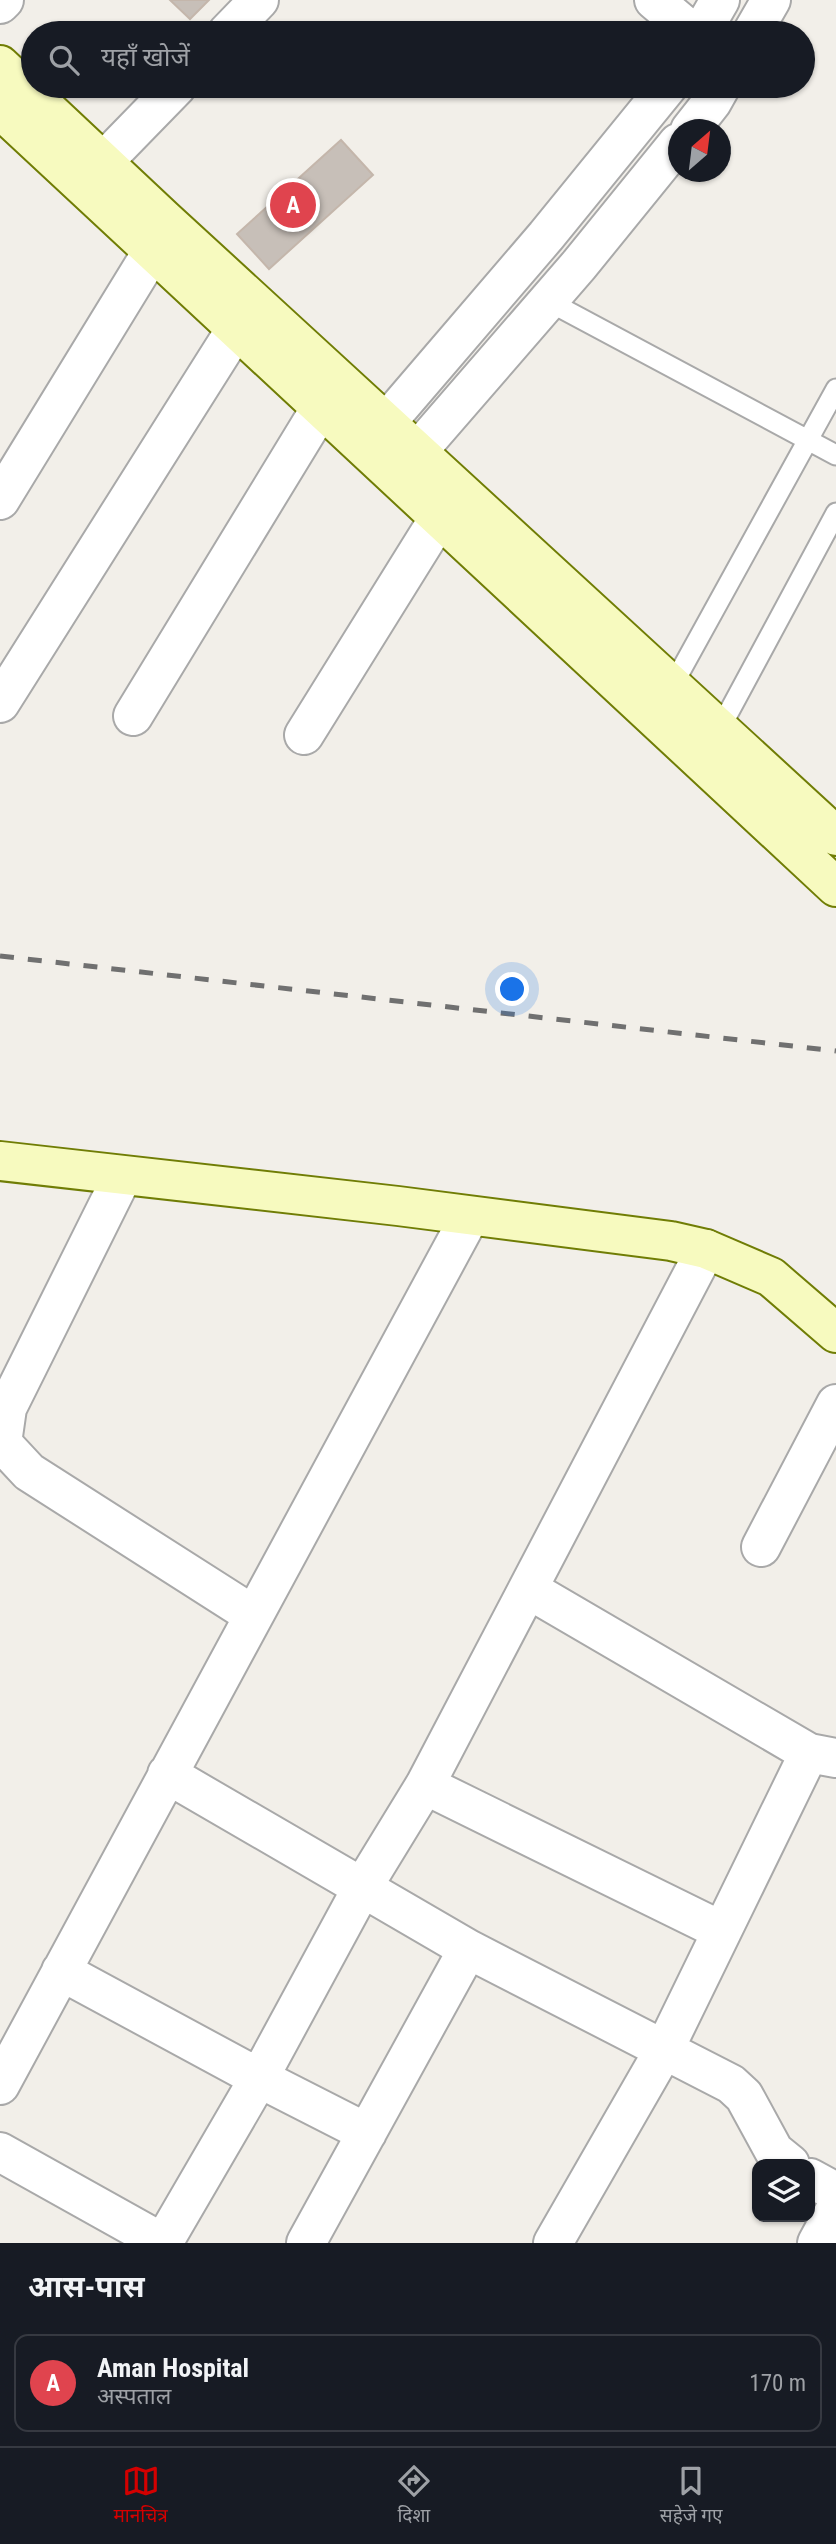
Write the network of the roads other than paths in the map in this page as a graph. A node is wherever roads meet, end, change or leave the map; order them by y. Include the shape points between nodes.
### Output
1 (4, 0) edge
2 (259, 0) edge
3 (654, 0) edge
4 (720, 0) edge
5 (771, 0) edge
6 (0, 4) edge
7 (239, 21) edge
8 (679, 21) edge
9 (708, 21) edge
10 (759, 21) edge
11 (0, 65) edge
12 (21, 85) edge
13 (35, 98) edge
14 (165, 98) edge
15 (658, 98) edge
16 (714, 98) edge
17 (0, 109) edge
18 (699, 119) edge
19 (668, 155) edge
20 (103, 162) junction
21 (152, 252) junction
22 (548, 302) junction
23 (236, 329) junction
24 (836, 389) edge
25 (322, 406) junction
26 (375, 435) junction
27 (808, 440) junction
28 (836, 455) edge
29 (406, 465) junction
30 (0, 500) edge
31 (836, 513) edge
32 (439, 518) junction
33 (663, 702) junction
34 (0, 703) edge
35 (133, 716) dead end
36 (720, 730) junction
37 (303, 735) dead end
38 (702, 762) junction
39 (836, 836) edge
40 (836, 887) edge
41 (0, 1161) edge
42 (122, 1177) junction
43 (470, 1216) junction
44 (706, 1249) junction
45 (836, 1333) edge
46 (836, 1404) edge
47 (761, 1547) dead end
48 (528, 1588) junction
49 (253, 1615) junction
50 (823, 1756) edge
51 (167, 1774) junction
52 (425, 1785) junction
53 (362, 1888) junction
54 (722, 1931) junction
55 (468, 1950) junction
56 (61, 1971) junction
57 (664, 2050) junction
58 (259, 2078) junction
59 (0, 2085) edge
60 (367, 2133) junction
61 (0, 2152) edge
62 (784, 2159) edge
63 (815, 2181) edge
64 (836, 2192) edge
65 (836, 2208) edge
66 (163, 2243) edge
67 (306, 2243) edge
68 (554, 2243) edge
69 (817, 2243) edge

1 - 6 street
2 - 7 street
3 - 8 street
4 - 9 street
5 - 10 street
11 - 12 main road
13 - 20 main road
14 - 20 street
15 - 26 street
16 - 18 street
17 - 21 main road
19 - 22 street
20 - 26 main road
21 - 23 main road
21 - 30 street
22 - 27 lane
22 - 29 street
23 - 25 main road
23 - 34 street
24 - 27 lane
25 - 26 main road
25 - 35 street
26 - 29 main road
27 - 28 lane
27 - 33 lane
29 - 32 main road
29 - 33 main road
31 - 36 lane
32 - 33 main road
32 - 37 street
33 - 36 main road
33 - 38 main road
36 - 38 lane
36 - 39 main road
38 - 40 main road
41 - 42 main road
42 - 43 main road
42 - 49 street via 7,1408 2,1443 29,1472
43 - 44 main road
43 - 49 street
44 - 45 main road via 771,1277
44 - 48 street
46 - 47 street
48 - 50 street
48 - 52 street
49 - 51 street
50 - 54 street
51 - 53 street
51 - 56 street
52 - 53 street
52 - 54 street
53 - 55 street
53 - 58 street
54 - 57 street
55 - 57 street
55 - 60 street
56 - 58 street
56 - 59 street
57 - 62 street via 731,2084 744,2096 774,2151
57 - 68 street
58 - 60 street
58 - 66 street
60 - 67 street
61 - 66 street
63 - 64 street
65 - 69 street

